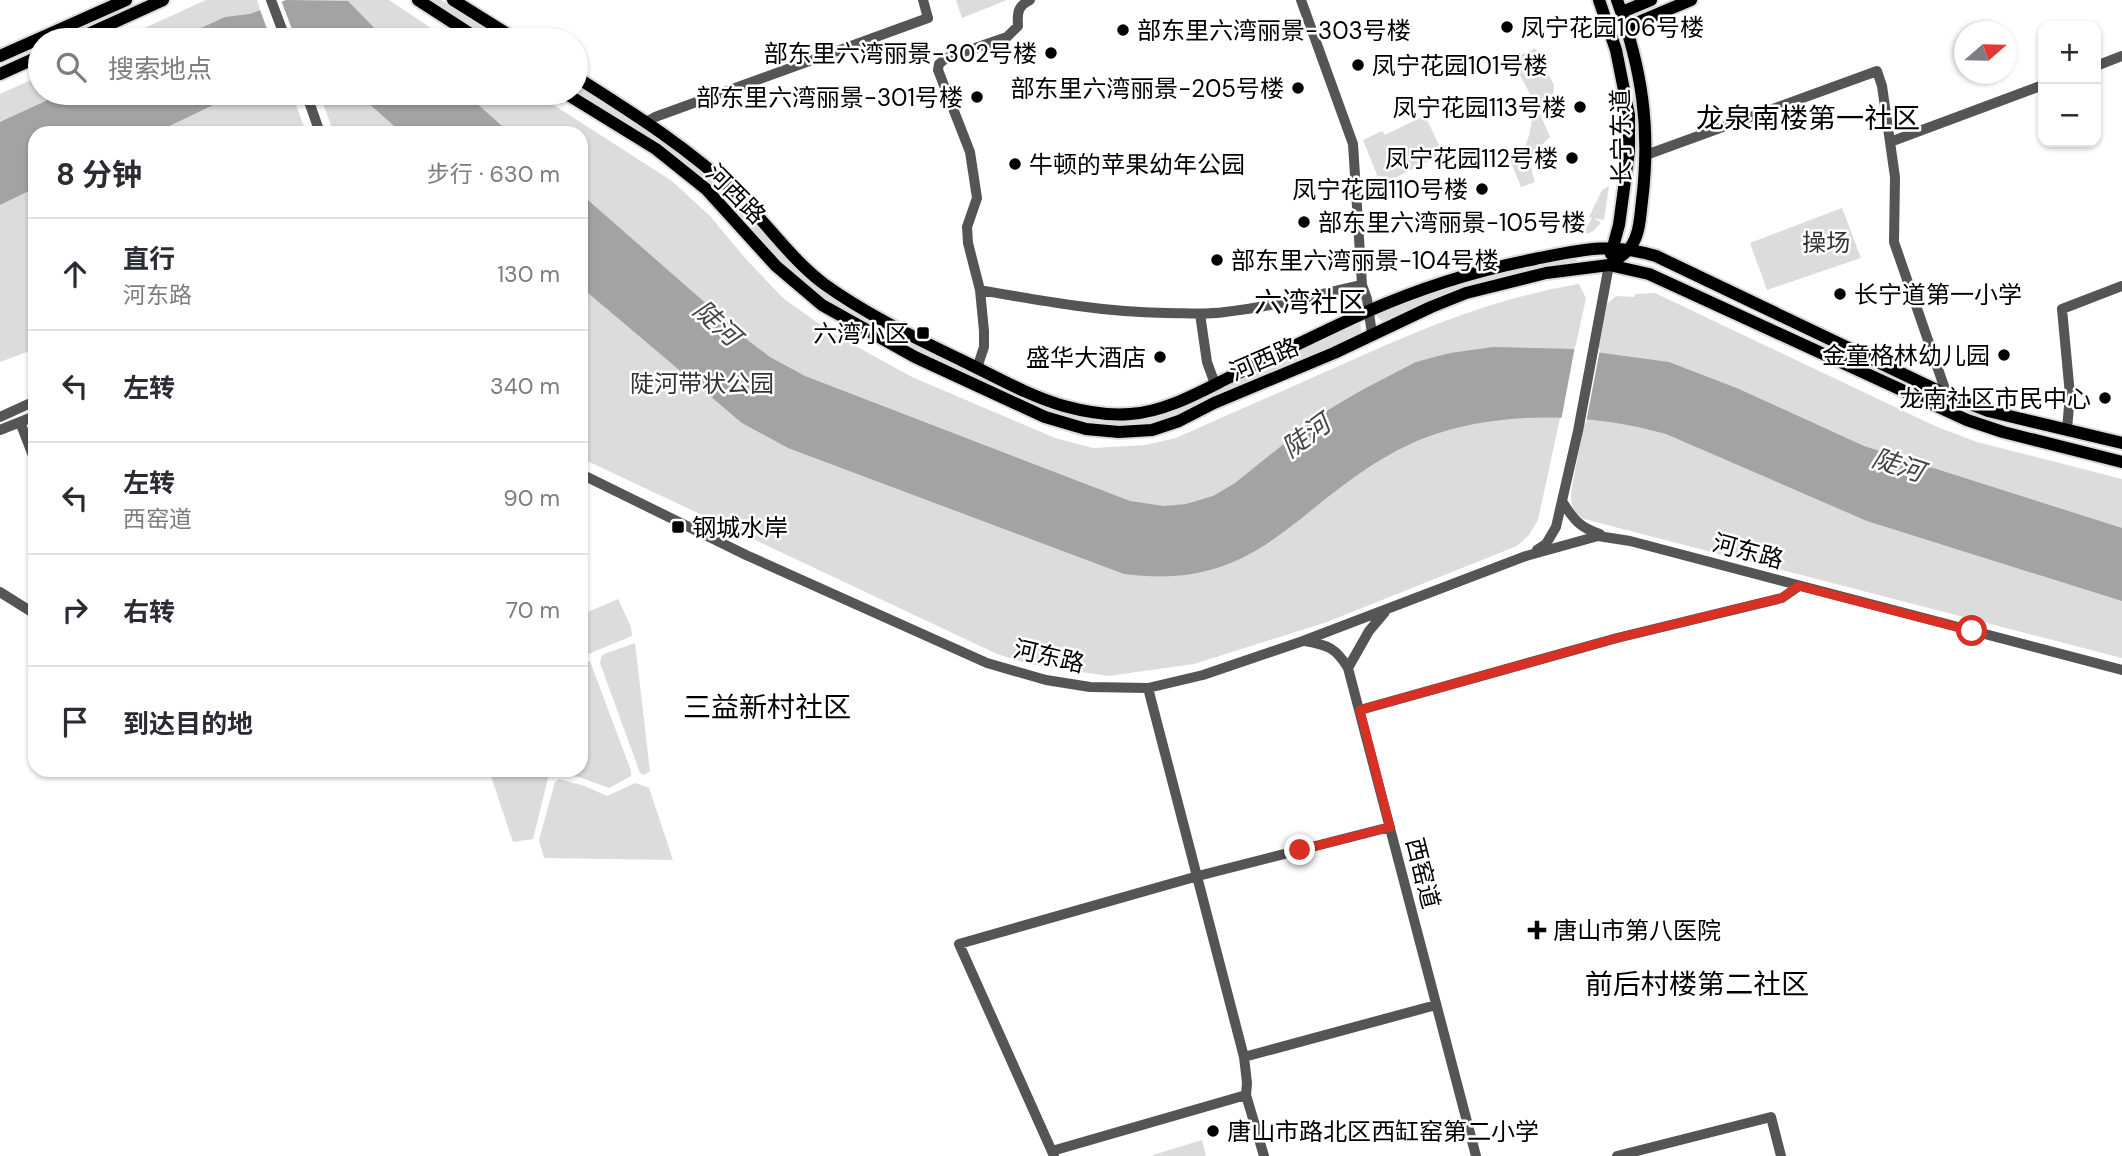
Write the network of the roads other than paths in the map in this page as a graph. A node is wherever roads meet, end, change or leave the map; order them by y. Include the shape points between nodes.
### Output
1 (127, 0) edge
2 (163, 0) edge
3 (271, 0) edge
4 (418, 0) edge
5 (453, 0) edge
6 (923, 0) edge
7 (1030, 0) edge
8 (1301, 0) edge
9 (1599, 0) edge
10 (1651, 0) edge
11 (1691, 0) edge
12 (1620, 6) edge
13 (1627, 27) junction
14 (65, 28) edge
15 (101, 28) edge
16 (282, 28) edge
17 (461, 28) edge
18 (498, 28) edge
19 (28, 44) edge
20 (0, 57) edge
21 (2122, 57) edge
22 (28, 61) edge
23 (2101, 64) edge
24 (0, 74) edge
25 (588, 85) edge
26 (2038, 87) edge
27 (310, 105) edge
28 (584, 105) edge
29 (646, 121) junction
30 (318, 126) edge
31 (1890, 142) junction
32 (1646, 155) junction
33 (1612, 247) junction
34 (1630, 248) junction
35 (1609, 265) junction
36 (1362, 285) junction
37 (2122, 286) edge
38 (980, 290) junction
39 (1368, 311) junction
40 (1200, 314) junction
41 (1373, 334) junction
42 (977, 368) junction
43 (973, 384) junction
44 (1215, 384) junction
45 (1947, 395) junction
46 (28, 404) edge
47 (0, 417) edge
48 (28, 418) edge
49 (20, 422) junction
50 (2067, 429) junction
51 (0, 430) edge
52 (28, 443) edge
53 (2122, 443) edge
54 (2122, 462) edge
55 (588, 477) edge
56 (1562, 500) junction
57 (1606, 536) junction
58 (1526, 556) junction
59 (1798, 586) junction
60 (0, 592) edge
61 (28, 610) edge
62 (1387, 610) junction
63 (1303, 641) junction
64 (1349, 668) junction
65 (2122, 670) edge
66 (1148, 688) junction
67 (1360, 710) junction
68 (1390, 827) junction
69 (1198, 876) junction
70 (1436, 1005) junction
71 (1244, 1057) junction
72 (1246, 1094) junction
73 (1053, 1154) edge
74 (1264, 1156) edge
75 (1476, 1156) edge
76 (1617, 1156) edge
77 (1781, 1156) edge

1 - 14 main road
2 - 15 main road
3 - 16 street
4 - 17 main road
5 - 18 main road
6 - 29 street via 928,18
7 - 38 street via 1017,13 1014,33 939,64 970,152 977,198 967,227 968,243
8 - 36 street via 1353,144
9 - 33 main road, 长宁东道 via 1616,50 1629,115 1627,163
10 - 12 main road
11 - 13 main road
12 - 13 main road, 长宁东道
13 - 32 main road, 长宁东道 via 1641,78
19 - 20 main road
21 - 23 street
22 - 24 main road
25 - 29 main road, 河西路
26 - 31 street
27 - 30 street
28 - 43 main road, 河西路 via 656,149 706,189 776,266 821,305
29 - 42 main road, 河西路 via 714,174 824,284 886,323
31 - 32 street via 1877,71
31 - 45 street via 1895,177 1894,242
32 - 34 main road, 长宁东道 via 1639,228
33 - 34 main road, 河西路
33 - 35 main road, 长宁东道
33 - 39 main road, 河西路 via 1505,264
34 - 35 main road
34 - 45 main road, 河西路 via 1656,256
35 - 41 main road, 河西路 via 1546,272 1466,293
35 - 54 main road, 河西路 via 1649,274 1967,420
35 - 56 street, 长宁东道
36 - 39 street
36 - 40 street via 1277,304
37 - 50 street via 2062,309 2070,395
38 - 40 street via 1094,309
38 - 42 street via 984,347
39 - 41 street
39 - 44 main road, 河西路
40 - 44 street
41 - 43 main road, 河西路 via 1152,430 1086,429 1045,417
42 - 43 main road
42 - 44 main road, 河西路 via 1062,405 1103,415 1134,414
45 - 50 main road, 河西路 via 1988,411
46 - 47 street
48 - 49 street
49 - 51 street
49 - 52 street
50 - 53 main road, 河西路
55 - 66 street, 河东路 via 746,555 987,663 1090,687
56 - 57 street via 1575,523
56 - 58 street, 河东路 via 1556,527 1546,544
57 - 58 street, 河东路
57 - 59 street, 河东路
58 - 62 street, 河东路
59 - 65 street, 河东路
59 - 67 street via 1782,598 1617,638
60 - 61 street
62 - 63 street, 河东路
62 - 64 street via 1368,631
63 - 64 street via 1339,653
63 - 66 street, 河东路 via 1203,675
64 - 67 street, 西窑道
66 - 69 street
67 - 68 street, 西窑道
68 - 69 street
68 - 70 street, 西窑道
69 - 71 street
69 - 73 street via 959,944
70 - 71 street
70 - 75 street, 西窑道
71 - 72 street
72 - 73 street
72 - 74 street
76 - 77 street via 1771,1117

